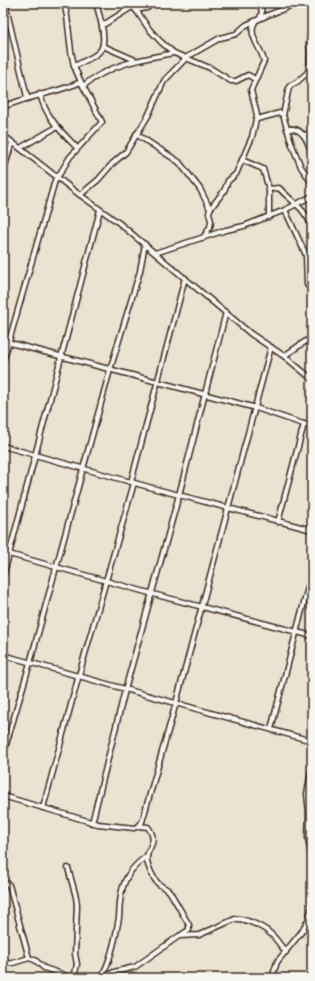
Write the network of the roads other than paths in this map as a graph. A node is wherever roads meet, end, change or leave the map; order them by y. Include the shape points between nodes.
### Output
1 (5, 3) edge
2 (64, 3) edge
3 (96, 3) edge
4 (128, 3) edge
5 (153, 3) edge
6 (259, 3) edge
7 (299, 3) edge
8 (134, 8) junction
9 (262, 12) junction
10 (268, 14) junction
11 (260, 18) junction
12 (255, 21) junction
13 (312, 24) edge
14 (103, 25) junction
15 (103, 46) junction
16 (174, 53) junction
17 (186, 57) junction
18 (134, 60) junction
19 (74, 66) junction
20 (255, 79) junction
21 (82, 84) junction
22 (40, 94) junction
23 (27, 98) junction
24 (3, 107) edge
25 (283, 115) junction
26 (256, 119) junction
27 (57, 127) junction
28 (287, 129) junction
29 (312, 132) edge
30 (136, 134) junction
31 (3, 135) edge
32 (304, 135) junction
33 (12, 142) junction
34 (20, 148) junction
35 (77, 148) junction
36 (312, 154) edge
37 (242, 160) junction
38 (3, 173) edge
39 (56, 177) junction
40 (312, 183) edge
41 (269, 189) junction
42 (80, 195) junction
43 (312, 196) edge
44 (297, 204) junction
45 (270, 208) junction
46 (210, 209) junction
47 (100, 210) junction
48 (285, 210) junction
49 (280, 212) junction
50 (269, 217) junction
51 (312, 227) edge
52 (203, 238) junction
53 (145, 244) junction
54 (155, 253) junction
55 (306, 255) junction
56 (312, 260) edge
57 (185, 278) junction
58 (312, 289) edge
59 (226, 312) junction
60 (312, 337) edge
61 (3, 341) edge
62 (8, 343) junction
63 (271, 347) junction
64 (62, 356) junction
65 (284, 356) junction
66 (3, 362) edge
67 (110, 370) junction
68 (312, 379) edge
69 (157, 382) junction
70 (205, 395) junction
71 (256, 408) junction
72 (304, 424) junction
73 (312, 427) edge
74 (3, 446) edge
75 (35, 455) junction
76 (83, 468) junction
77 (133, 482) junction
78 (179, 495) junction
79 (228, 508) junction
80 (278, 522) junction
81 (312, 530) edge
82 (9, 554) junction
83 (56, 567) junction
84 (312, 572) edge
85 (3, 577) edge
86 (107, 580) junction
87 (153, 594) junction
88 (202, 607) junction
89 (296, 632) junction
90 (312, 636) edge
91 (3, 655) edge
92 (30, 663) junction
93 (79, 675) junction
94 (125, 690) junction
95 (176, 703) junction
96 (271, 729) junction
97 (312, 741) edge
98 (3, 755) edge
99 (312, 767) edge
100 (3, 796) edge
101 (43, 808) junction
102 (92, 823) junction
103 (139, 826) junction
104 (147, 856) junction
105 (312, 860) edge
106 (68, 868) dead end
107 (3, 883) edge
108 (312, 907) edge
109 (179, 936) junction
110 (286, 952) junction
111 (30, 958) junction
112 (3, 964) edge
113 (101, 977) edge
114 (73, 978) edge
115 (272, 978) edge

1 - 23 street
2 - 19 street
3 - 14 street
4 - 8 street
5 - 8 street via 147,8
6 - 9 street
7 - 10 street
8 - 14 street
8 - 16 street via 149,29
9 - 10 street
9 - 11 street
10 - 11 street
11 - 12 street
12 - 17 street via 236,34 220,38
12 - 20 street via 252,34 264,61
13 - 25 street via 307,73 289,87
14 - 15 street
15 - 18 street
15 - 19 street via 99,52
16 - 17 street
16 - 18 street
17 - 20 street via 231,80 236,81 248,76
17 - 30 street via 164,80 148,116
18 - 21 street via 103,72
19 - 21 street
20 - 26 street via 251,90
21 - 22 street
21 - 35 street via 102,122
22 - 23 street
22 - 27 street via 46,112
23 - 24 street
25 - 26 street via 280,113
25 - 28 street
26 - 37 street via 252,137
27 - 34 street
27 - 35 street
28 - 32 street via 296,129
28 - 40 street via 300,167
29 - 32 street
30 - 42 street via 126,152
30 - 46 street via 179,162 197,185
31 - 33 street
32 - 36 street
33 - 34 street
33 - 38 street
34 - 39 street
35 - 39 street
37 - 41 street via 262,168
37 - 46 street via 236,174 228,181 224,191
39 - 42 street
39 - 62 street
41 - 44 street via 279,188
41 - 45 street
42 - 47 street
43 - 44 street
44 - 48 street
44 - 51 street via 308,216
45 - 49 street
45 - 50 street
46 - 52 street via 208,213 211,224
47 - 53 street
47 - 64 street
48 - 49 street
48 - 55 street
49 - 50 street
50 - 52 street
52 - 54 street
53 - 54 street
53 - 67 street via 140,271
54 - 57 street
55 - 56 street
55 - 58 street via 308,285
57 - 59 street
57 - 69 street
59 - 63 street via 251,334
59 - 70 street
60 - 65 street
61 - 62 street
62 - 64 street
62 - 66 street
63 - 65 street
63 - 71 street
64 - 67 street
64 - 75 street
65 - 68 street
67 - 69 street
67 - 76 street
69 - 70 street
69 - 77 street
70 - 71 street
70 - 78 street
71 - 72 street
71 - 79 street
72 - 73 street
72 - 80 street
74 - 75 street
75 - 76 street
75 - 82 street
76 - 77 street
76 - 83 street
77 - 78 street
77 - 86 street
78 - 79 street
78 - 87 street
79 - 80 street
79 - 88 street
80 - 81 street
82 - 83 street
82 - 85 street
83 - 86 street
83 - 92 street
84 - 89 street
86 - 87 street
86 - 93 street
87 - 88 street
87 - 94 street
88 - 89 street
88 - 95 street
89 - 90 street
89 - 96 street
91 - 92 street
92 - 93 street
92 - 98 street
93 - 94 street
93 - 101 street
94 - 95 street
94 - 102 street
95 - 96 street
95 - 103 street
96 - 97 street
99 - 105 street via 307,794 308,838
100 - 101 street
101 - 102 street
102 - 103 street via 134,828
103 - 104 street via 148,827 152,836 153,842
104 - 109 street via 157,882 170,892 190,925 189,930
104 - 113 street via 134,866 125,880 107,968
106 - 114 street via 77,905 77,964
107 - 111 street via 9,885
108 - 110 street via 303,930
109 - 110 street via 199,935 235,919 241,919 272,935
109 - 113 street via 135,967
110 - 115 street via 277,962
111 - 112 street
111 - 114 street via 44,968

